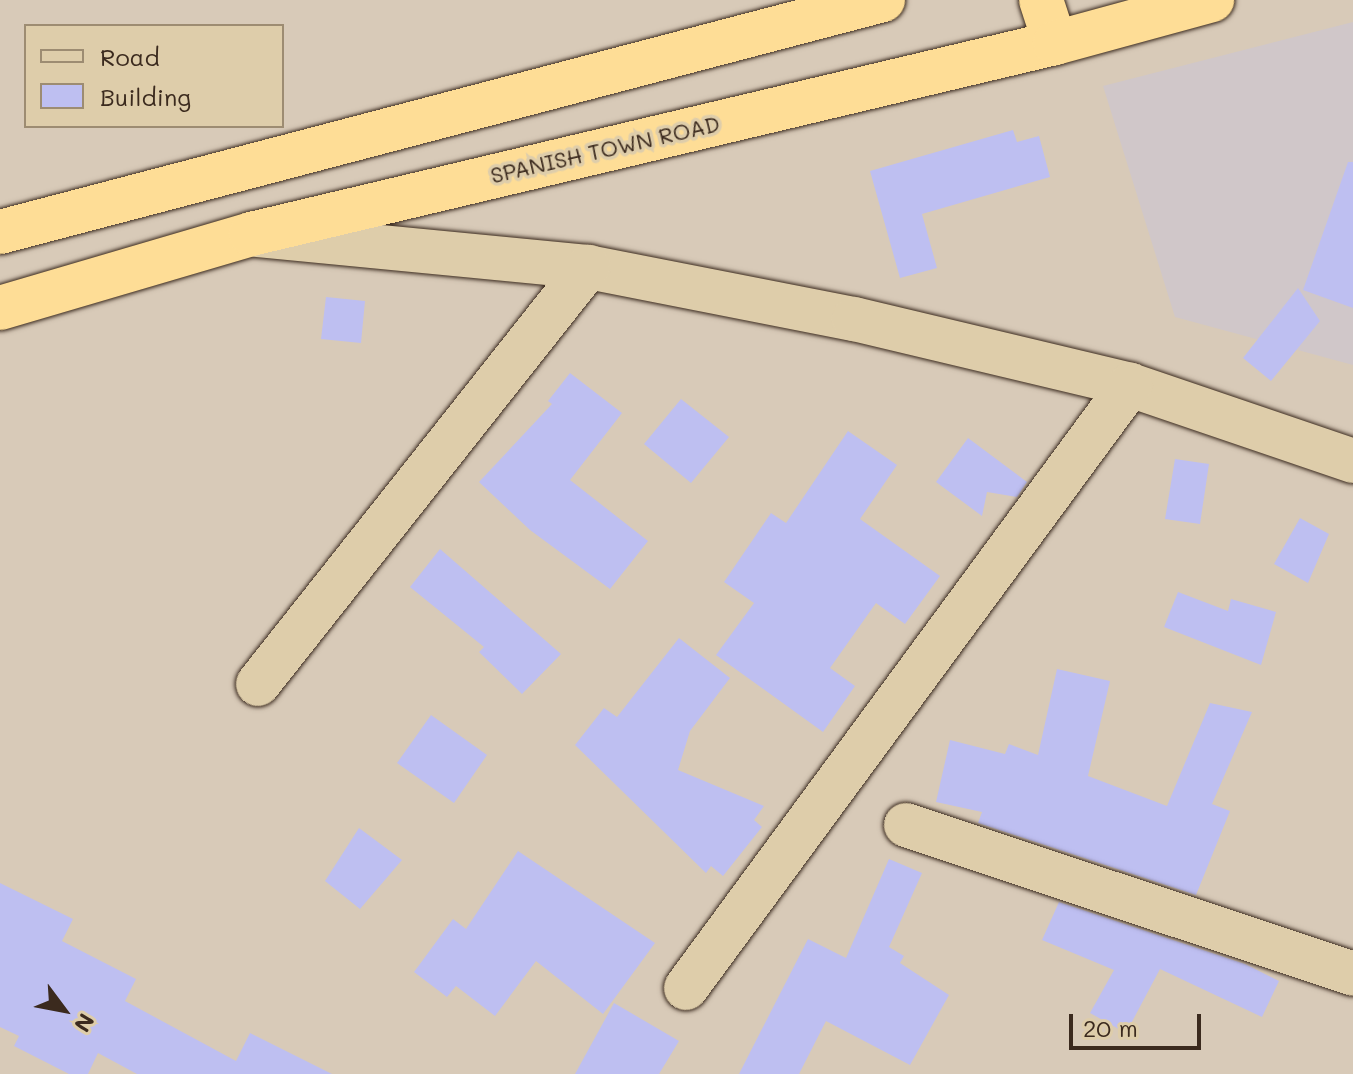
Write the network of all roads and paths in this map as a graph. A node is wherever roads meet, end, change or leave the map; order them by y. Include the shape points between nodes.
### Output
1 (883, 0) edge
2 (1041, 0) edge
3 (1212, 0) edge
4 (1055, 43) junction
5 (0, 232) edge
6 (251, 234) junction
7 (588, 267) junction
8 (0, 308) edge
9 (1130, 385) junction
10 (1353, 461) edge
11 (258, 684) dead end
12 (906, 825) dead end
13 (1353, 974) edge
14 (686, 988) dead end

1 - 5 highway
2 - 4 highway
3 - 4 highway, SPANISH TOWN ROAD
4 - 6 highway, SPANISH TOWN ROAD
6 - 7 street
6 - 8 highway, SPANISH TOWN ROAD
7 - 9 street via 854,319
7 - 11 street
9 - 10 street
9 - 14 street
12 - 13 street

